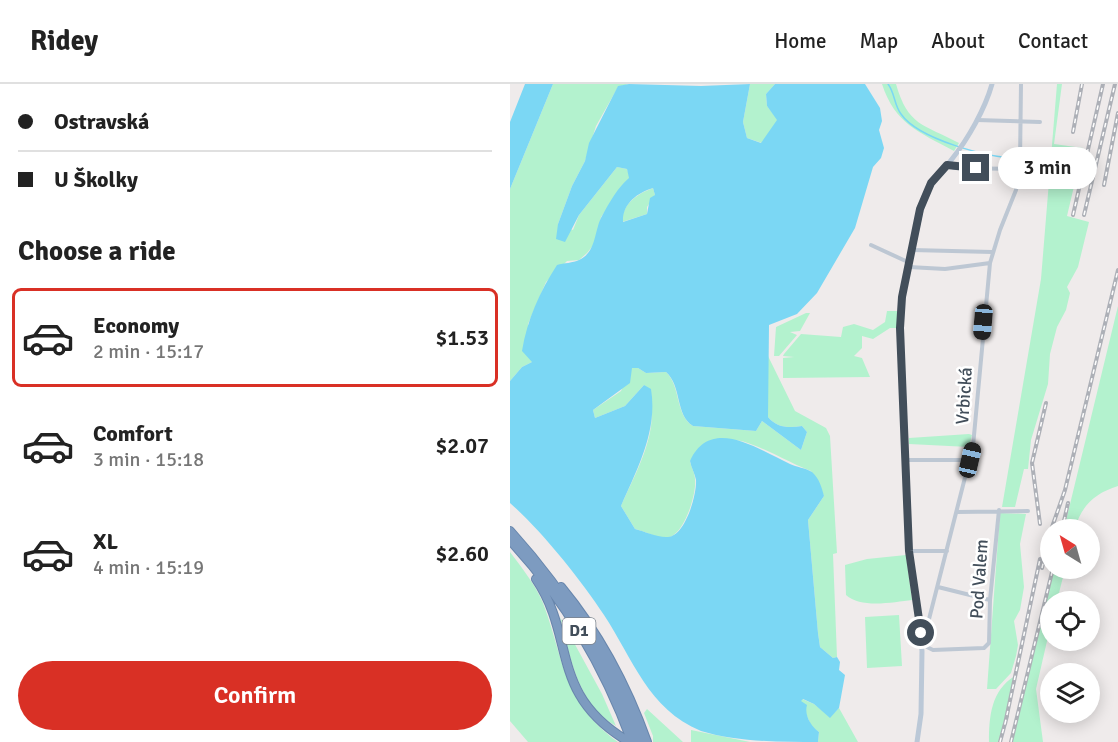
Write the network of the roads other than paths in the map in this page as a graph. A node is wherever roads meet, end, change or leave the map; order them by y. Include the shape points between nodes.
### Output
1 (992, 84) edge
2 (1021, 84) edge
3 (977, 120) junction
4 (1040, 122) dead end
5 (1019, 123) junction
6 (947, 165) junction
7 (1019, 169) junction
8 (871, 245) dead end
9 (912, 250) junction
10 (992, 252) junction
11 (990, 263) junction
12 (909, 265) junction
13 (906, 460) junction
14 (970, 460) junction
15 (999, 510) junction
16 (1028, 511) dead end
17 (957, 513) junction
18 (510, 531) edge
19 (510, 542) edge
20 (909, 551) junction
21 (947, 552) junction
22 (938, 587) junction
23 (990, 600) junction
24 (923, 633) junction
25 (636, 739) edge
26 (916, 742) edge

1 - 3 main road
2 - 5 street, Vrbická
3 - 5 street
3 - 6 main road
4 - 5 street
5 - 7 street, Vrbická
6 - 7 street
6 - 9 main road via 924,197
7 - 10 street, Vrbická via 1016,190
8 - 12 street
9 - 10 street
9 - 12 main road
10 - 11 street, Vrbická
11 - 12 street via 945,269
11 - 14 street, Vrbická
12 - 13 main road via 900,319
13 - 14 street
13 - 20 main road
14 - 17 street, Vrbická
15 - 16 street
15 - 17 street
15 - 23 street, Pod Valem
17 - 21 street, Vrbická
18 - 25 highway via 581,611 595,633 620,680
19 - 25 highway, D1 via 549,587 578,630
19 - 25 highway via 549,602 578,692 593,714
20 - 21 street
20 - 24 main road
21 - 22 street, Vrbická
22 - 23 street
22 - 24 street, Vrbická
23 - 24 street, Pod Valem via 989,643 984,648 933,650 927,647
24 - 26 main road via 921,714

